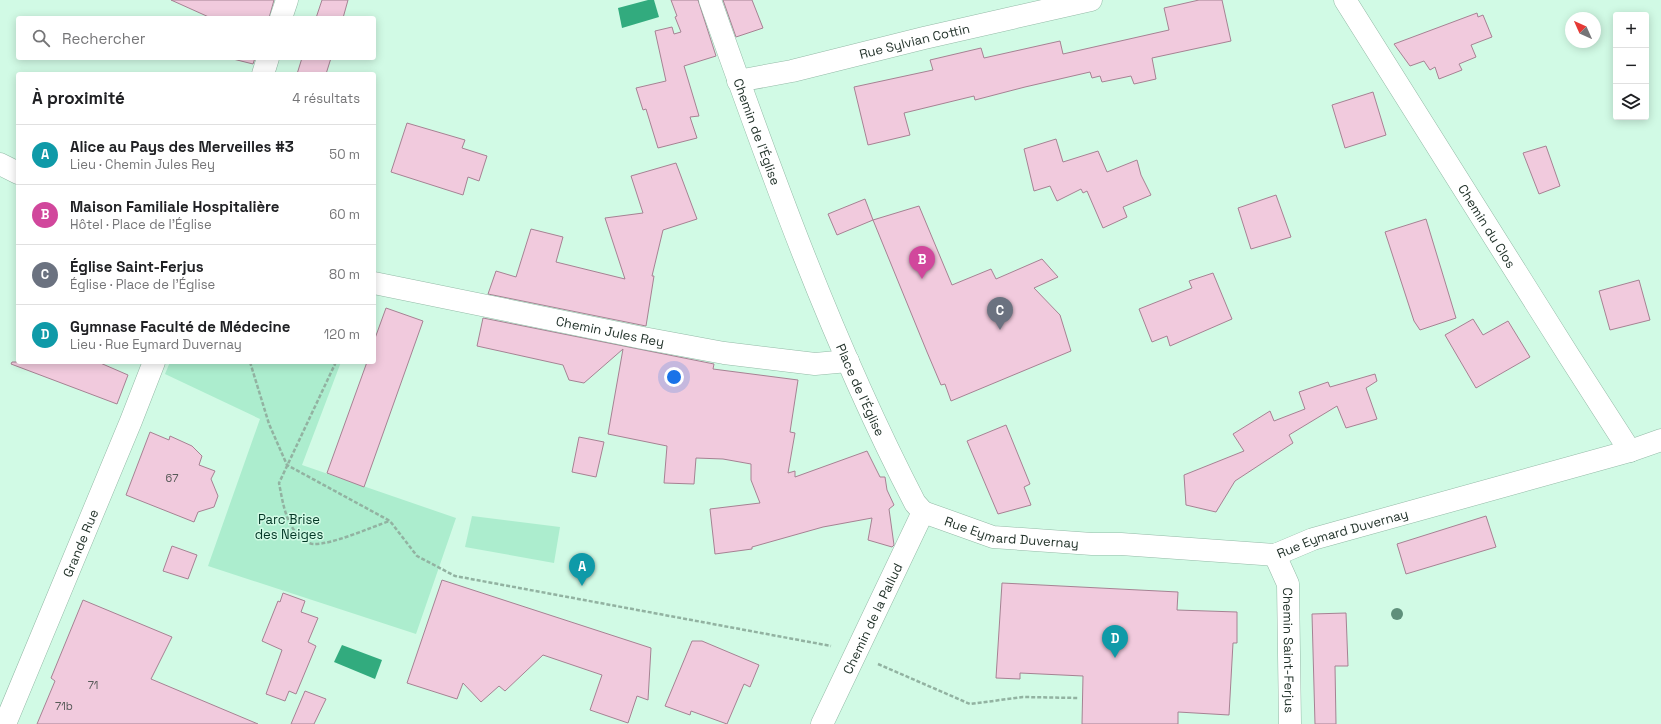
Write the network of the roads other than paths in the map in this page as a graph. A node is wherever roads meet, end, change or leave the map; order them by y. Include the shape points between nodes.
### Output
1 (287, 0) edge
2 (710, 0) edge
3 (1091, 0) edge
4 (1345, 0) edge
5 (282, 16) edge
6 (267, 60) edge
7 (264, 72) edge
8 (738, 81) junction
9 (0, 164) edge
10 (16, 172) edge
11 (808, 262) joint
12 (376, 283) edge
13 (848, 361) junction
14 (153, 364) edge
15 (1661, 440) edge
16 (1630, 450) junction
17 (922, 512) junction
18 (1275, 555) junction
19 (5, 724) edge
20 (822, 724) edge
21 (1290, 724) edge

1 - 5 street
2 - 8 street, Chemin de l'Église
3 - 8 street, Rue Sylvian Cottin via 792,71
4 - 16 street, Chemin du Clos
6 - 7 street
8 - 11 street, Chemin de l'Église
9 - 10 street
11 - 13 street, Place de l'Église
12 - 13 street, Chemin Jules Rey via 724,353 815,364
13 - 17 street, Place de l'Église via 887,449
14 - 19 street, Grande Rue
15 - 16 street, Rue Eymard Duvernay
16 - 18 street, Rue Eymard Duvernay via 1313,539
17 - 18 street, Rue Eymard Duvernay via 993,537
17 - 20 street, Chemin de la Pallud
18 - 21 street, Chemin Saint-Ferjus via 1288,584

